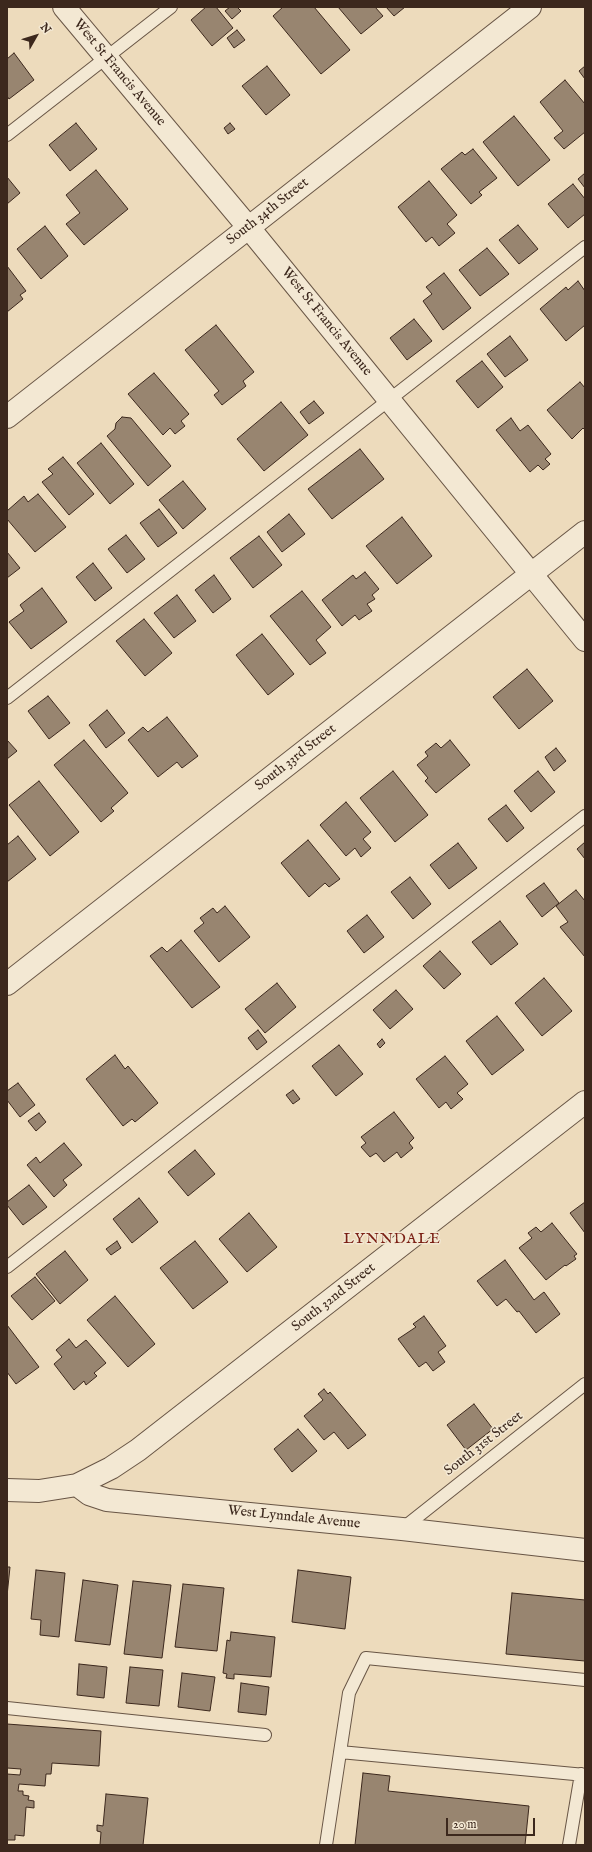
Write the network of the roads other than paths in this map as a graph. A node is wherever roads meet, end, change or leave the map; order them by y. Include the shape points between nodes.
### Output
1 (64, 7) edge
2 (171, 7) edge
3 (530, 7) edge
4 (106, 57) junction
5 (7, 135) edge
6 (249, 228) junction
7 (585, 247) edge
8 (389, 400) junction
9 (7, 417) edge
10 (585, 532) edge
11 (531, 574) junction
12 (585, 640) edge
13 (7, 698) edge
14 (585, 816) edge
15 (7, 984) edge
16 (585, 1102) edge
17 (7, 1267) edge
18 (585, 1384) edge
19 (77, 1485) junction
20 (7, 1490) edge
21 (402, 1529) junction
22 (585, 1550) edge
23 (585, 1680) edge
24 (7, 1708) edge
25 (265, 1735) dead end
26 (340, 1752) junction
27 (583, 1774) edge
28 (326, 1845) edge
29 (569, 1845) edge

1 - 4 street, West St Francis Avenue
2 - 4 lane
3 - 6 street, South 34th Street
4 - 5 lane
4 - 6 street, West St Francis Avenue
6 - 8 street, West St Francis Avenue
6 - 9 street, South 34th Street
7 - 8 lane
8 - 11 street, West St Francis Avenue
8 - 13 lane
10 - 11 street, South 33rd Street
11 - 12 street, West St Francis Avenue
11 - 15 street, South 33rd Street
14 - 17 lane
16 - 19 street, South 32nd Street via 138,1450 111,1468
18 - 21 lane, South 31st Street
19 - 20 street via 40,1491
19 - 21 street, West Lynndale Avenue via 90,1494 107,1500
21 - 22 street, West Lynndale Avenue
23 - 26 lane via 366,1658 349,1693
24 - 25 lane
26 - 27 lane
26 - 28 lane
27 - 29 lane

